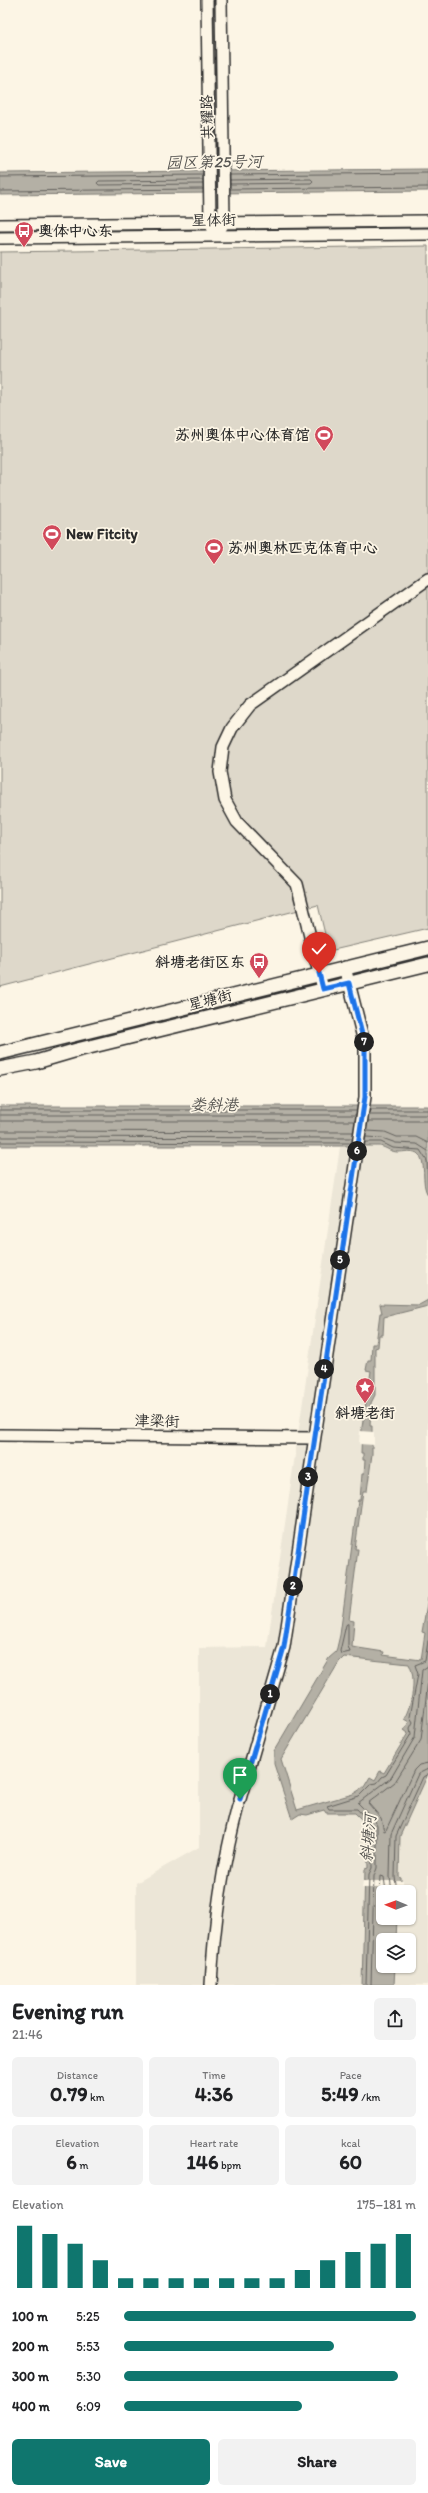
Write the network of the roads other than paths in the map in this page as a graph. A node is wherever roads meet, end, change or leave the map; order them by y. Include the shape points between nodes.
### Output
1 (207, 0) edge
2 (221, 0) edge
3 (428, 222) edge
4 (210, 223) junction
5 (224, 223) junction
6 (0, 225) edge
7 (428, 234) edge
8 (216, 235) junction
9 (0, 238) edge
10 (428, 579) edge
11 (428, 948) edge
12 (428, 964) edge
13 (345, 967) junction
14 (319, 973) junction
15 (349, 983) junction
16 (323, 989) junction
17 (0, 1053) edge
18 (0, 1069) edge
19 (0, 1435) edge
20 (314, 1438) junction
21 (211, 1985) edge

1 - 4 street, 共耀路
2 - 5 street, 共耀路
3 - 5 street, 星体街
4 - 5 street, 星体街
4 - 6 street, 星体街
4 - 8 street, 共耀路
5 - 8 street
7 - 8 street, 星体街
8 - 9 street, 星体街
10 - 14 street via 250,705 232,728 223,747 220,772 225,800 237,822 297,884
11 - 13 main road, 星塘街
12 - 15 main road, 星塘街
13 - 14 main road, 星塘街
13 - 15 street
14 - 16 street
14 - 17 main road, 星塘街
15 - 16 main road, 星塘街
15 - 20 street via 365,1046 365,1097
16 - 18 main road, 星塘街
19 - 20 street, 津梁街
20 - 21 street via 284,1647 239,1803 221,1877 213,1934

